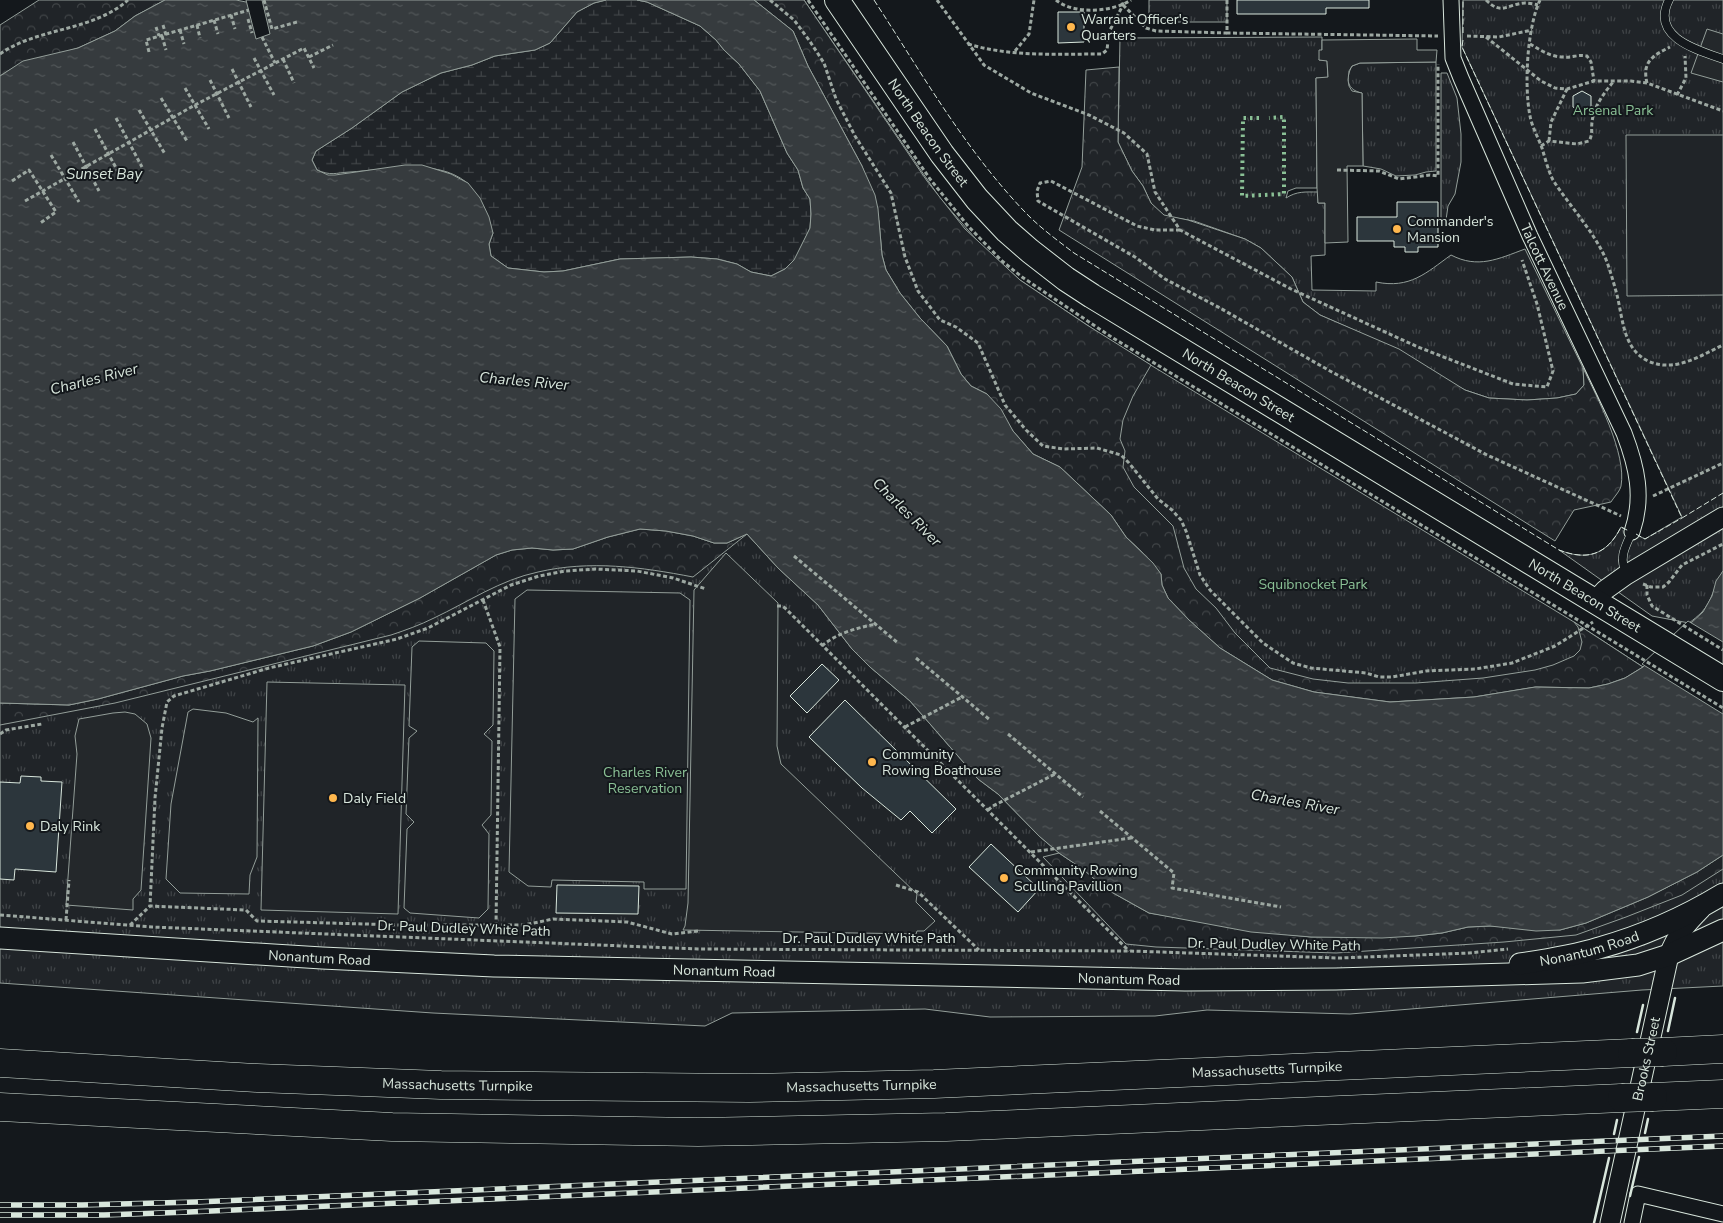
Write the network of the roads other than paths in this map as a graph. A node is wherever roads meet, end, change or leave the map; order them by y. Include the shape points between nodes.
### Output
1 (838, 0) edge
2 (1451, 0) edge
3 (1669, 0) edge
4 (1723, 59) edge
5 (1723, 517) edge
6 (1634, 528) joint
7 (1627, 574) junction
8 (1594, 601) junction
9 (1723, 679) edge
10 (1723, 894) edge
11 (1703, 906) junction
12 (1723, 930) edge
13 (0, 938) edge
14 (1669, 955) junction
15 (1448, 975) junction
16 (1723, 1049) edge
17 (0, 1063) edge
18 (1723, 1094) edge
19 (0, 1107) edge
20 (1723, 1214) edge
21 (1610, 1223) edge
22 (1632, 1223) edge

1 - 8 main road, North Beacon Street via 964,184 1007,231 1042,261 1092,296
2 - 6 street, Talcott Avenue via 1453,58 1460,78 1632,456 1640,496
3 - 4 lane via 1666,7 1669,32 1680,42
5 - 7 street
6 - 7 lane via 1622,558
7 - 8 street
8 - 9 main road, North Beacon Street
10 - 11 main road, Nonantum Road
11 - 14 street, Brooks Street via 1686,925
11 - 15 main road, Nonantum Road via 1600,948
12 - 14 main road, Nonantum Road
13 - 15 main road, Nonantum Road via 494,966 1185,980
14 - 15 main road, Nonantum Road via 1638,964 1582,972
14 - 21 street, Brooks Street
16 - 17 highway, Massachusetts Turnpike, bridge via 944,1084 749,1088 432,1085
18 - 19 highway, bridge via 946,1127 698,1132 392,1128
20 - 22 street via 1638,1194

